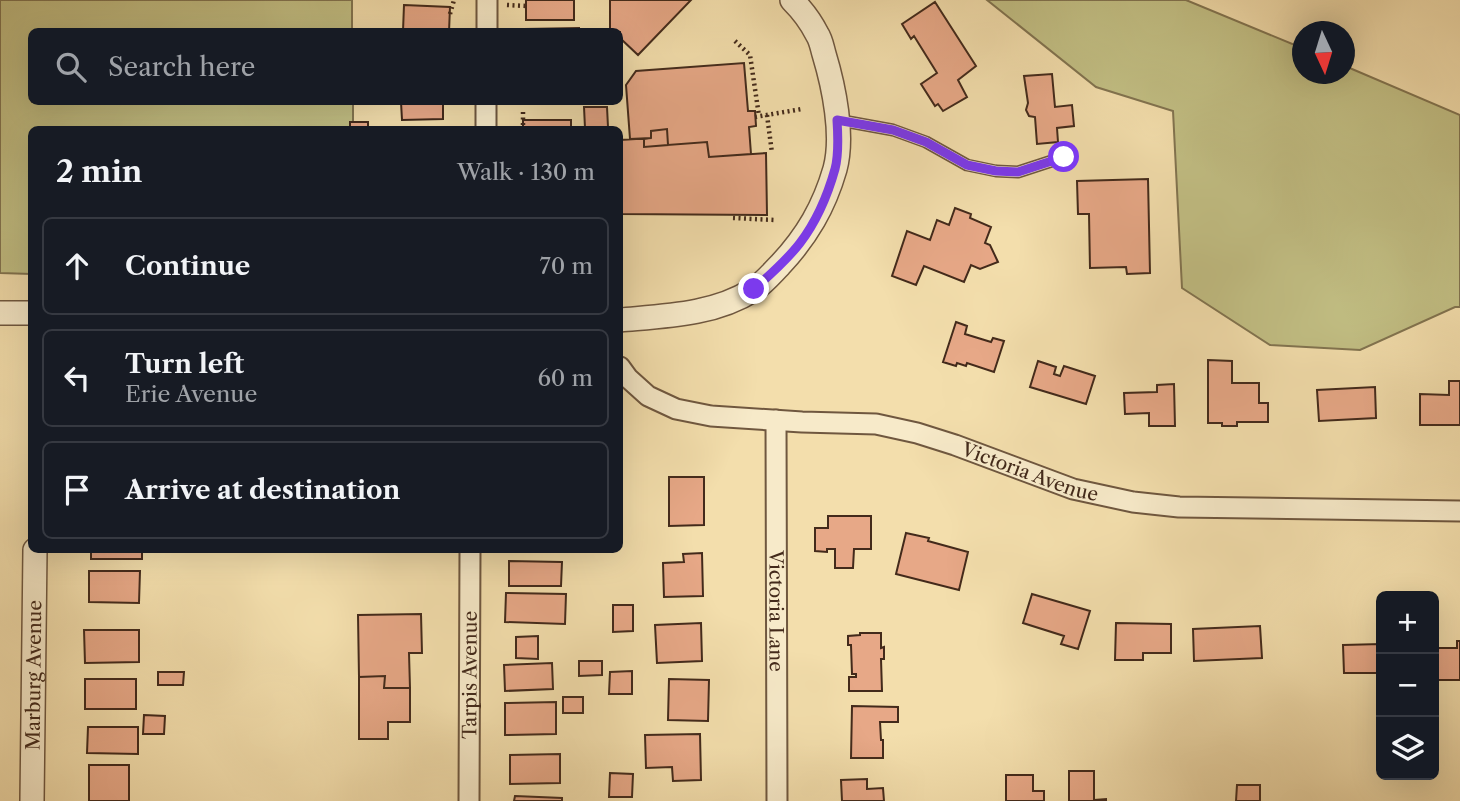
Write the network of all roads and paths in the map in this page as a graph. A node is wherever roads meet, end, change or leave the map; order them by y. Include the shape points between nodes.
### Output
1 (454, 0) edge
2 (792, 0) edge
3 (495, 3) edge
4 (526, 6) dead end
5 (450, 14) dead end
6 (488, 28) edge
7 (735, 41) dead end
8 (486, 105) edge
9 (802, 109) dead end
10 (523, 112) dead end
11 (767, 115) junction
12 (837, 120) junction
13 (486, 126) edge
14 (523, 126) edge
15 (772, 153) dead end
16 (1064, 157) dead end
17 (733, 218) dead end
18 (775, 220) dead end
19 (0, 313) edge
20 (28, 313) edge
21 (623, 320) edge
22 (623, 371) edge
23 (776, 420) junction
24 (1460, 511) edge
25 (35, 553) edge
26 (470, 553) edge
27 (32, 801) edge
28 (470, 801) edge
29 (777, 801) edge

1 - 5 path
2 - 12 street via 819,36
3 - 4 path
3 - 6 street
7 - 11 path via 750,55 757,117
8 - 13 street
9 - 11 path
10 - 14 path
11 - 15 path
12 - 16 lane via 893,130 967,165 996,171 1018,172
12 - 21 street via 836,167 816,219 775,270 754,289 728,302 678,315
17 - 18 path
19 - 20 street
22 - 23 street, Victoria Avenue via 648,396 676,409
23 - 24 street, Victoria Avenue via 876,424 907,431 1073,489 1133,502
23 - 29 street, Victoria Lane
25 - 27 street, Marburg Avenue
26 - 28 street, Tarpis Avenue

